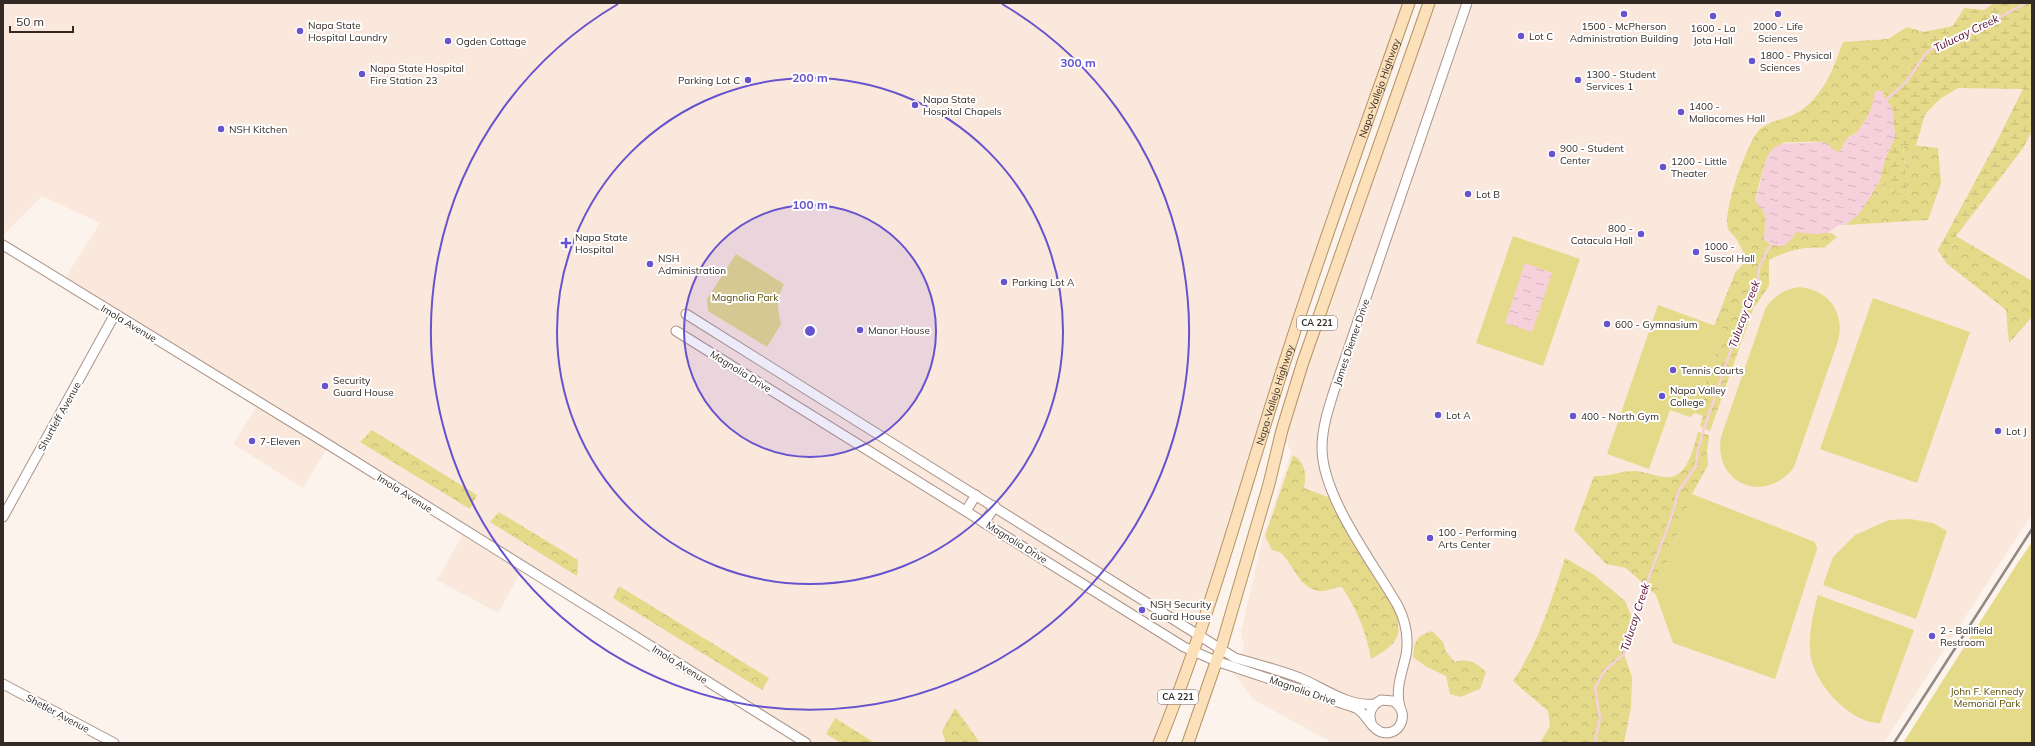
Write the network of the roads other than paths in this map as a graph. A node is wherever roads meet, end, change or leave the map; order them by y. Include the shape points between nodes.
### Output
1 (1409, 3) edge
2 (1429, 3) edge
3 (1467, 3) edge
4 (3, 245) edge
5 (115, 314) junction
6 (686, 314) dead end
7 (676, 331) dead end
8 (976, 495) junction
9 (995, 506) junction
10 (966, 511) junction
11 (3, 517) edge
12 (984, 523) junction
13 (1159, 609) junction
14 (1149, 625) junction
15 (1199, 636) junction
16 (1220, 648) junction
17 (1194, 650) junction
18 (1216, 661) junction
19 (1401, 674) junction
20 (3, 684) edge
21 (1378, 702) junction
22 (1400, 707) junction
23 (1371, 722) junction
24 (114, 743) edge
25 (806, 743) edge
26 (1159, 743) edge
27 (1188, 743) edge

1 - 15 main road, Napa-Vallejo Highway / CA 221 via 1294,334
2 - 16 main road, Napa-Vallejo Highway / CA 221 via 1303,362
3 - 19 street, James Diemer Drive via 1323,429 1323,461 1332,491 1404,620 1406,650
4 - 5 street, Imola Avenue
5 - 11 street, Shurtleff Avenue
5 - 25 street, Imola Avenue
6 - 8 street, Magnolia Drive
7 - 10 street, Magnolia Drive
8 - 9 street, Magnolia Drive
8 - 10 street
9 - 12 street
9 - 13 street, Magnolia Drive
10 - 12 street, Magnolia Drive
12 - 14 street, Magnolia Drive
13 - 14 street
13 - 15 street, Magnolia Drive
14 - 17 street, Magnolia Drive
15 - 16 street, Magnolia Drive
15 - 17 main road, Napa-Vallejo Highway / CA 221
16 - 18 main road, Napa-Vallejo Highway / CA 221
16 - 21 street, Magnolia Drive via 1235,658 1300,679 1356,702
17 - 18 street, Magnolia Drive
17 - 26 main road, Napa-Vallejo Highway / CA 221
18 - 23 street, Magnolia Drive via 1356,708
18 - 27 main road, Napa-Vallejo Highway / CA 221
19 - 21 street, James Diemer Drive via 1393,690
19 - 22 street, James Diemer Drive via 1398,690
20 - 24 street, Shetler Avenue
21 - 22 street, Magnolia Drive via 1393,701
21 - 23 street via 1370,714
22 - 23 street, Magnolia Drive via 1403,719 1394,731 1382,732

